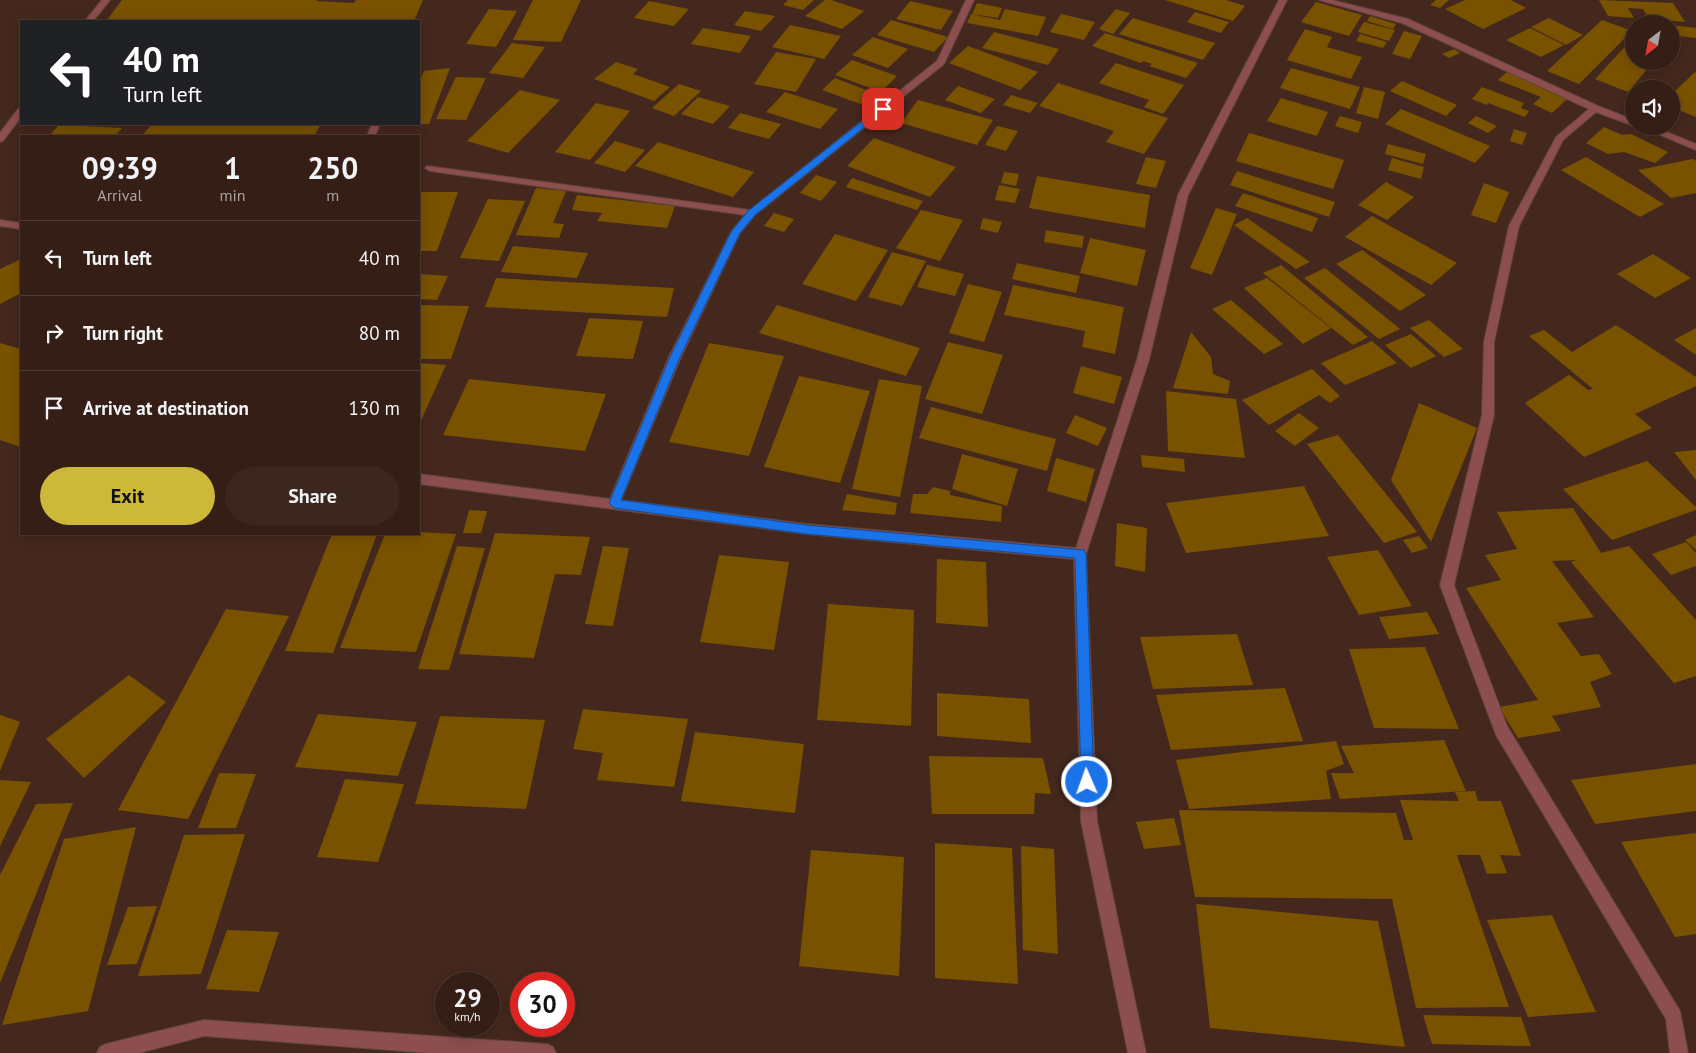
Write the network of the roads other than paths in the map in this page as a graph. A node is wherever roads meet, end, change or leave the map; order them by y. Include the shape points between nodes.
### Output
1 (106, 0) edge
2 (970, 0) edge
3 (1283, 0) edge
4 (1323, 0) edge
5 (90, 20) edge
6 (1595, 108) junction
7 (20, 111) edge
8 (1625, 120) edge
9 (1666, 135) edge
10 (0, 139) edge
11 (1696, 147) edge
12 (430, 168) dead end
13 (752, 213) junction
14 (0, 223) edge
15 (20, 226) edge
16 (420, 479) edge
17 (614, 503) junction
18 (1080, 554) junction
19 (106, 1053) edge
20 (547, 1053) edge
21 (1136, 1053) edge
22 (1679, 1053) edge

1 - 5 street
2 - 13 street via 941,62
3 - 18 street via 1183,195 1143,360
4 - 6 street via 1405,21
6 - 8 street
6 - 22 street via 1560,139 1514,226 1489,342 1488,415 1447,585 1501,730 1674,1017
7 - 10 street
9 - 11 street
12 - 13 street
13 - 17 street via 736,232 675,357
14 - 15 street
16 - 17 street
17 - 18 street via 806,529
18 - 21 street via 1089,821
19 - 20 street via 204,1028

